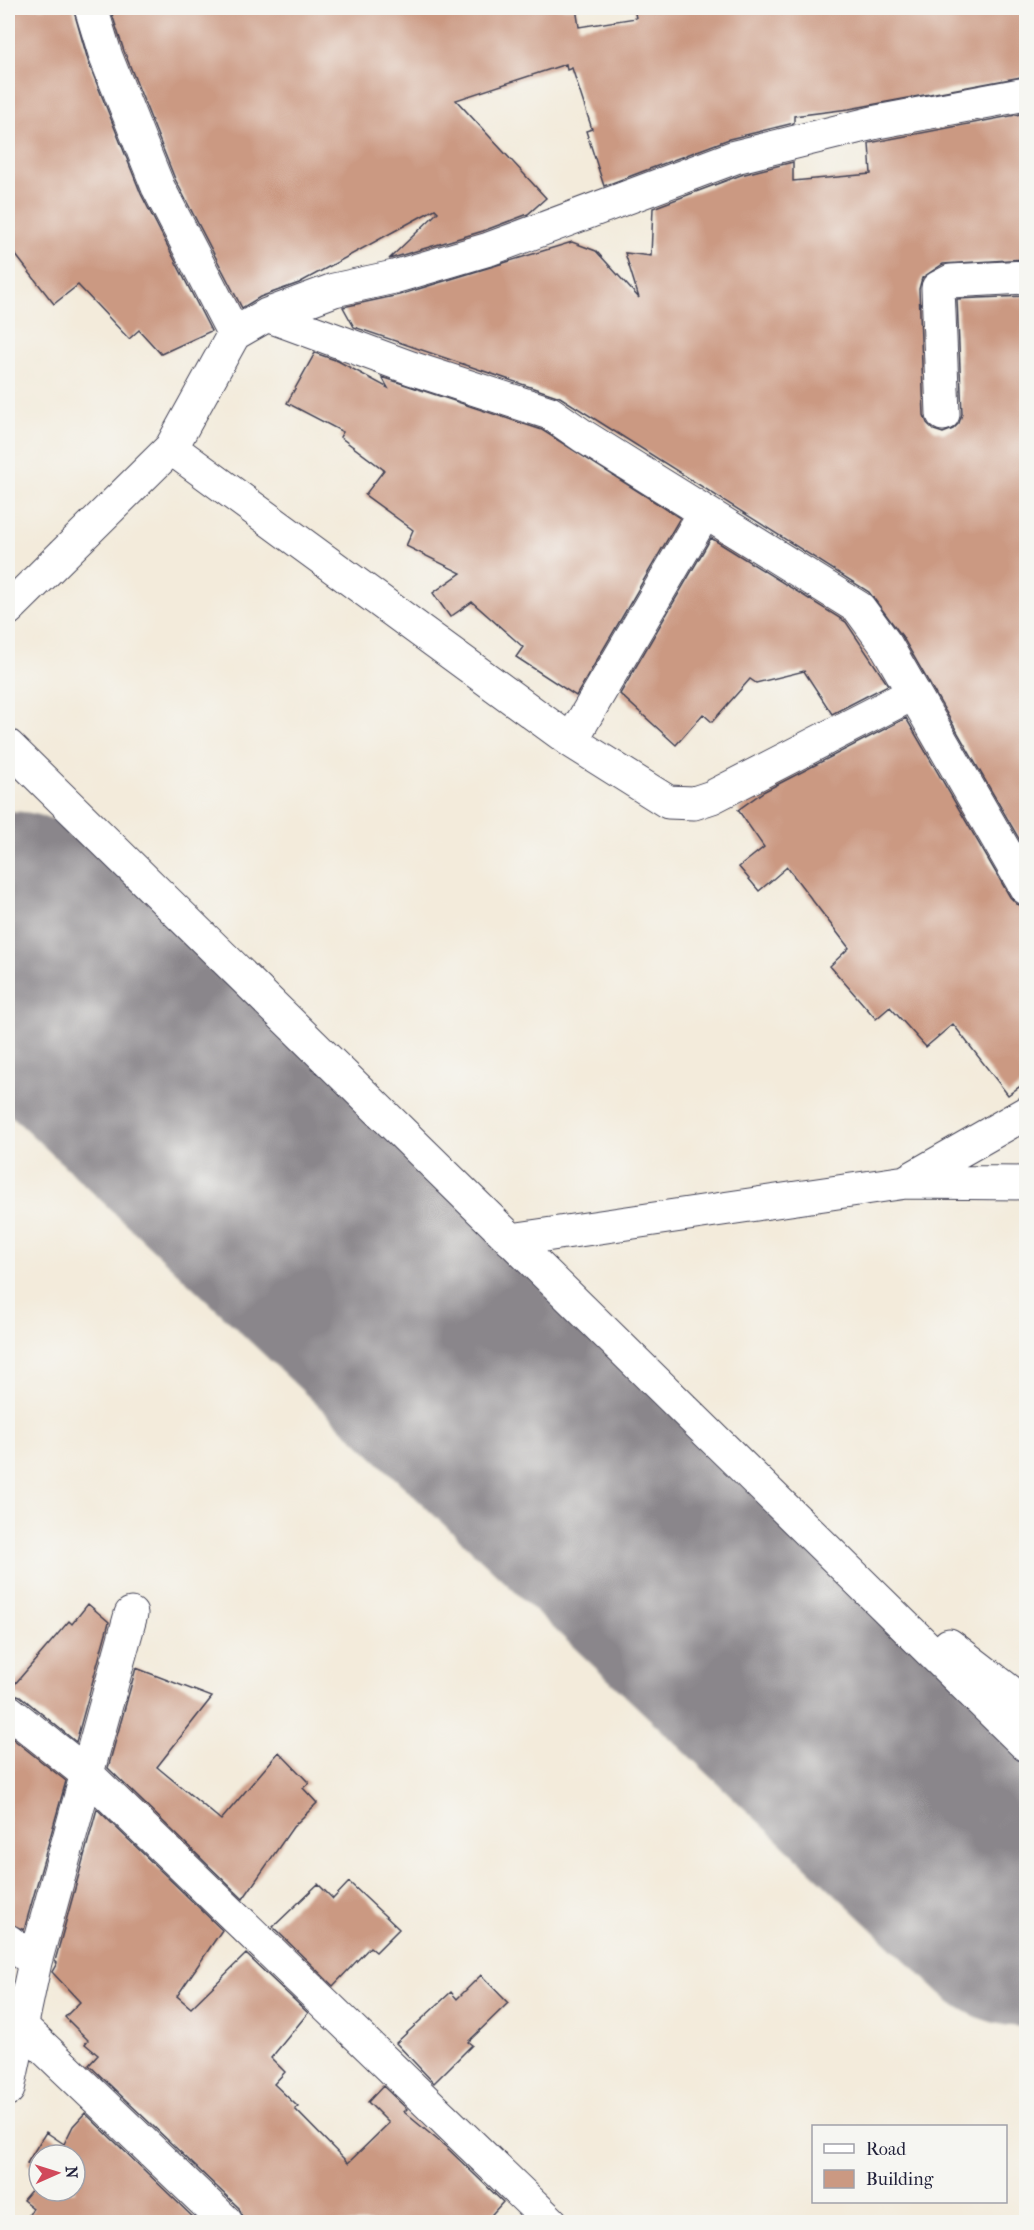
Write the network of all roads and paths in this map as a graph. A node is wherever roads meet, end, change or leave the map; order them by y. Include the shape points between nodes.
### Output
1 (91, 8) edge
2 (1026, 94) edge
3 (1026, 277) edge
4 (267, 315) junction
5 (234, 334) junction
6 (943, 414) dead end
7 (171, 448) junction
8 (705, 512) junction
9 (8, 609) edge
10 (914, 693) junction
11 (571, 741) junction
12 (8, 746) edge
13 (1026, 888) edge
14 (1026, 1113) edge
15 (906, 1182) junction
16 (1026, 1183) edge
17 (511, 1240) junction
18 (841, 1563) junction
19 (131, 1614) dead end
20 (1026, 1704) edge
21 (8, 1711) edge
22 (1026, 1745) edge
23 (87, 1774) junction
24 (8, 1941) edge
25 (35, 1962) junction
26 (20, 2024) junction
27 (8, 2089) edge
28 (226, 2223) edge
29 (551, 2223) edge

1 - 5 street via 106,57 158,187
2 - 4 street via 877,122 735,157 489,249 334,290
3 - 6 street via 951,281 938,288
4 - 5 street
4 - 8 street via 550,413
5 - 7 street
7 - 9 street
7 - 11 street
8 - 10 street via 859,608 873,623
8 - 11 street
10 - 11 street via 694,803 668,802
10 - 13 street
12 - 17 street
14 - 15 street
15 - 16 street
15 - 17 street
17 - 18 street
18 - 20 street
18 - 22 street
19 - 23 street
21 - 23 street
23 - 25 street
23 - 29 street
24 - 25 street
25 - 26 street
26 - 27 street
26 - 28 street

